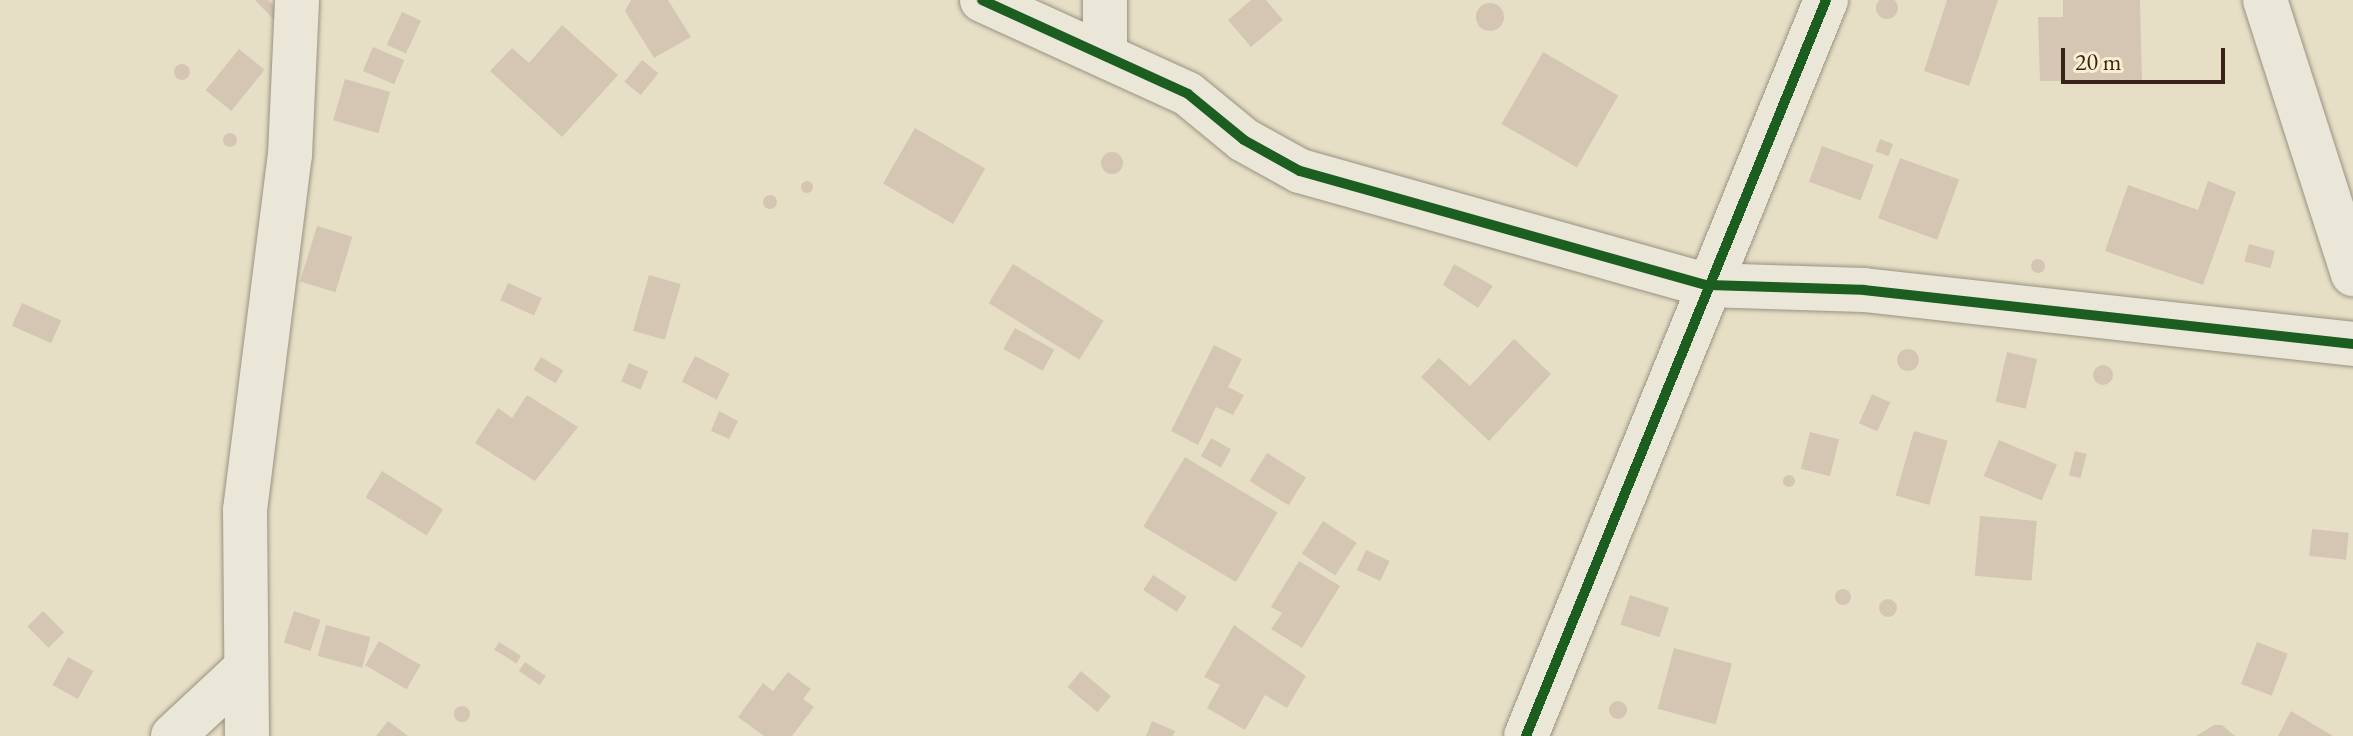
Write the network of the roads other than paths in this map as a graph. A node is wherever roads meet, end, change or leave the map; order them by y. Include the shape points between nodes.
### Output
1 (297, 0) edge
2 (982, 0) edge
3 (1105, 0) edge
4 (1826, 0) edge
5 (2265, 0) edge
6 (1105, 53) junction
7 (2353, 274) edge
8 (1706, 285) junction
9 (2353, 344) edge
10 (244, 670) junction
11 (173, 736) edge
12 (247, 736) edge
13 (1526, 736) edge

1 - 10 street via 290,155 245,510
2 - 6 street
3 - 6 street
4 - 8 street
5 - 7 street
6 - 8 street via 1188,94 1244,140 1300,171
8 - 9 street via 1864,290
8 - 13 street
10 - 11 street
10 - 12 street

